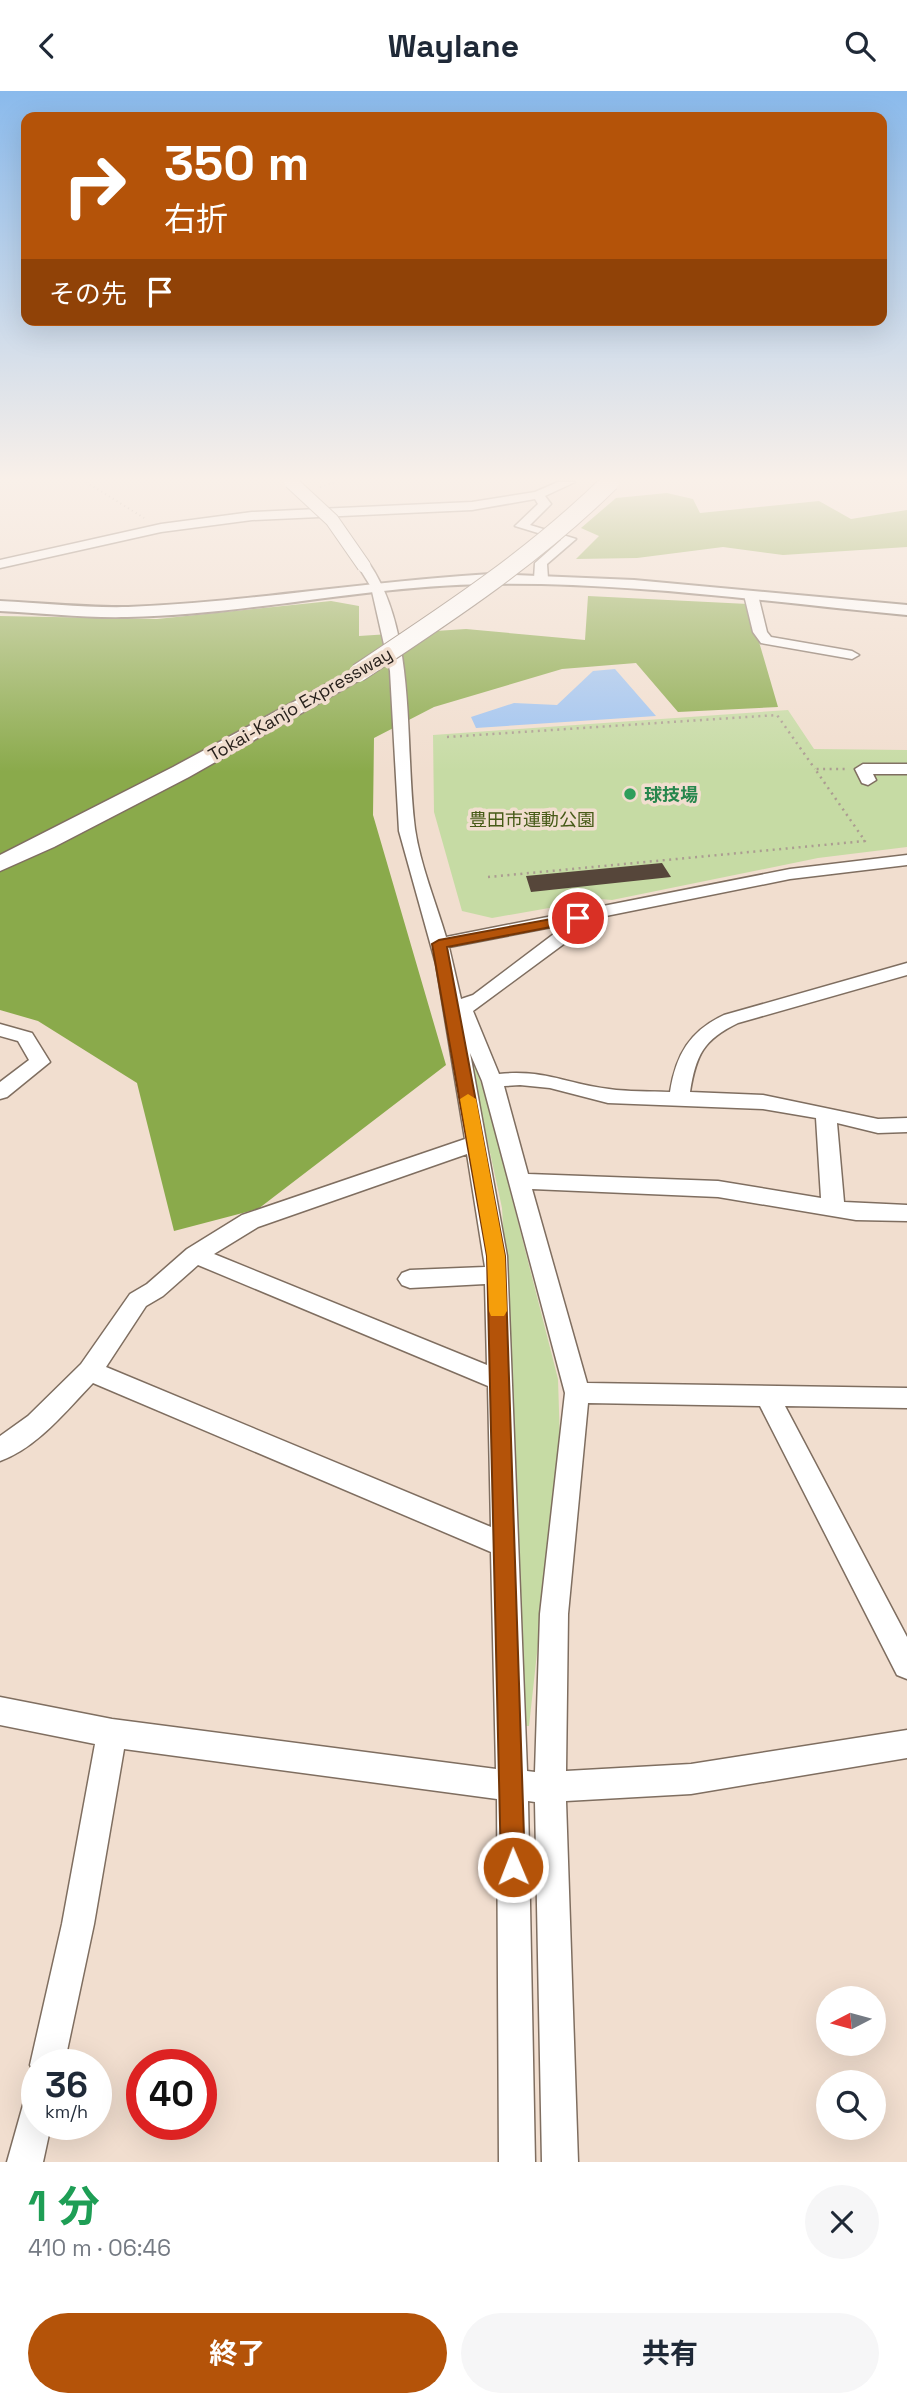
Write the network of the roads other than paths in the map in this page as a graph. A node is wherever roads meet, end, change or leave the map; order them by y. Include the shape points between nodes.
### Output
1 (372, 579) edge
2 (473, 579) edge
3 (497, 579) edge
4 (541, 579) joint
5 (378, 587) junction
6 (751, 596) junction
7 (0, 606) edge
8 (907, 610) edge
9 (852, 655) dead end
10 (357, 664) junction
11 (907, 769) edge
12 (866, 775) road end
13 (0, 846) edge
14 (907, 860) edge
15 (0, 864) edge
16 (578, 918) junction
17 (442, 954) junction
18 (907, 969) edge
19 (463, 1009) junction
20 (0, 1030) edge
21 (492, 1081) junction
22 (0, 1092) edge
23 (678, 1099) junction
24 (826, 1113) junction
25 (907, 1125) edge
26 (476, 1143) junction
27 (520, 1181) junction
28 (833, 1206) junction
29 (907, 1213) edge
30 (195, 1255) junction
31 (496, 1275) junction
32 (410, 1279) dead end
33 (90, 1371) junction
34 (500, 1381) junction
35 (577, 1394) junction
36 (767, 1395) junction
37 (907, 1398) edge
38 (0, 1450) edge
39 (506, 1546) junction
40 (907, 1666) edge
41 (0, 1711) edge
42 (112, 1733) junction
43 (907, 1744) edge
44 (512, 1786) junction
45 (550, 1787) junction
46 (51, 2049) edge
47 (30, 2140) edge
48 (25, 2162) edge
49 (517, 2162) edge
50 (561, 2162) edge

1 - 5 street, bridge
2 - 10 highway, Tokai-Kanjo Expressway
3 - 10 highway, Tokai-Kanjo Expressway, bridge
4 - 5 main road
4 - 6 main road
5 - 7 main road via 126,612
5 - 17 street via 397,671 407,831
6 - 8 main road
6 - 9 street via 766,640
10 - 13 highway, Tokai-Kanjo Expressway
10 - 15 highway, Tokai-Kanjo Expressway via 223,750
11 - 12 street
14 - 16 street via 790,874
16 - 17 street
16 - 19 street via 573,928
17 - 19 street
17 - 26 street
18 - 23 street via 720,1024 689,1051
19 - 21 street
20 - 22 street via 25,1037 40,1062
21 - 23 street via 520,1078 608,1096
21 - 27 street
23 - 24 street via 763,1102
24 - 25 street via 878,1126
24 - 28 street
26 - 30 street via 250,1221
26 - 31 street
27 - 28 street via 725,1190
27 - 35 street
28 - 29 street via 856,1212
30 - 33 street via 138,1300
30 - 34 street
31 - 32 street
31 - 34 street
33 - 38 street via 37,1423
33 - 39 street
34 - 39 street
35 - 36 street
35 - 45 street via 554,1614
36 - 37 street
36 - 40 street
39 - 44 street
41 - 42 street
42 - 44 street
42 - 46 street
43 - 45 street via 691,1779
44 - 45 street
44 - 49 street
45 - 50 street
47 - 48 street

